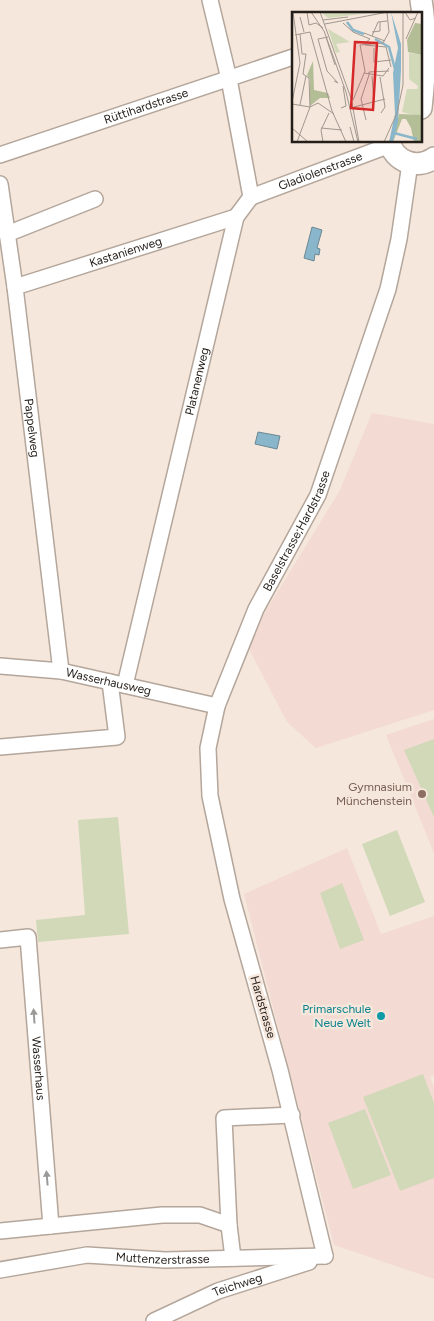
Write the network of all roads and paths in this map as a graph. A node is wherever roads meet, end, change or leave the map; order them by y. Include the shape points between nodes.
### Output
1 (210, 0) edge
2 (422, 23) edge
3 (292, 57) edge
4 (229, 78) junction
5 (422, 88) edge
6 (422, 109) edge
7 (434, 114) edge
8 (389, 143) edge
9 (0, 155) edge
10 (434, 158) edge
11 (410, 163) junction
12 (0, 184) edge
13 (251, 197) junction
14 (95, 199) dead end
15 (236, 217) junction
16 (7, 234) junction
17 (15, 287) junction
18 (0, 666) edge
19 (60, 671) junction
20 (118, 684) junction
21 (216, 706) junction
22 (0, 747) edge
23 (232, 899) joint
24 (0, 940) edge
25 (292, 1115) junction
26 (229, 1224) junction
27 (51, 1226) junction
28 (0, 1232) edge
29 (325, 1256) junction
30 (233, 1258) junction
31 (0, 1270) edge
32 (154, 1321) edge

1 - 4 street
2 - 5 main road
3 - 4 street, Rüttihardstrasse
4 - 9 street, Rüttihardstrasse
4 - 13 street
6 - 7 main road
8 - 11 main road via 397,156
8 - 13 street, Gladiolenstrasse
10 - 11 main road via 424,163
11 - 21 street, Baselstrasse;Hardstrasse via 388,289 318,496 256,609
12 - 16 street, Pappelweg
13 - 15 street, Platanenweg
14 - 16 street
15 - 17 street, Kastanienweg
15 - 20 street, Platanenweg
16 - 17 street, Pappelweg
17 - 19 street, Pappelweg
18 - 19 street, Wasserhausweg
19 - 20 street, Wasserhausweg
20 - 21 street, Wasserhausweg
20 - 22 street via 117,737
21 - 23 street, Baselstrasse;Hardstrasse via 208,748 210,796
23 - 25 street, Hardstrasse
27 -> 24 street, Wasserhaus via 28,938
25 - 26 street via 224,1118
25 - 29 street, Hardstrasse
26 - 27 street via 200,1215 162,1215
26 - 30 street
27 - 28 street
29 - 30 street, Muttenzerstrasse
29 - 32 street, Teichweg via 218,1291
30 - 31 street, Muttenzerstrasse via 165,1260 87,1255

